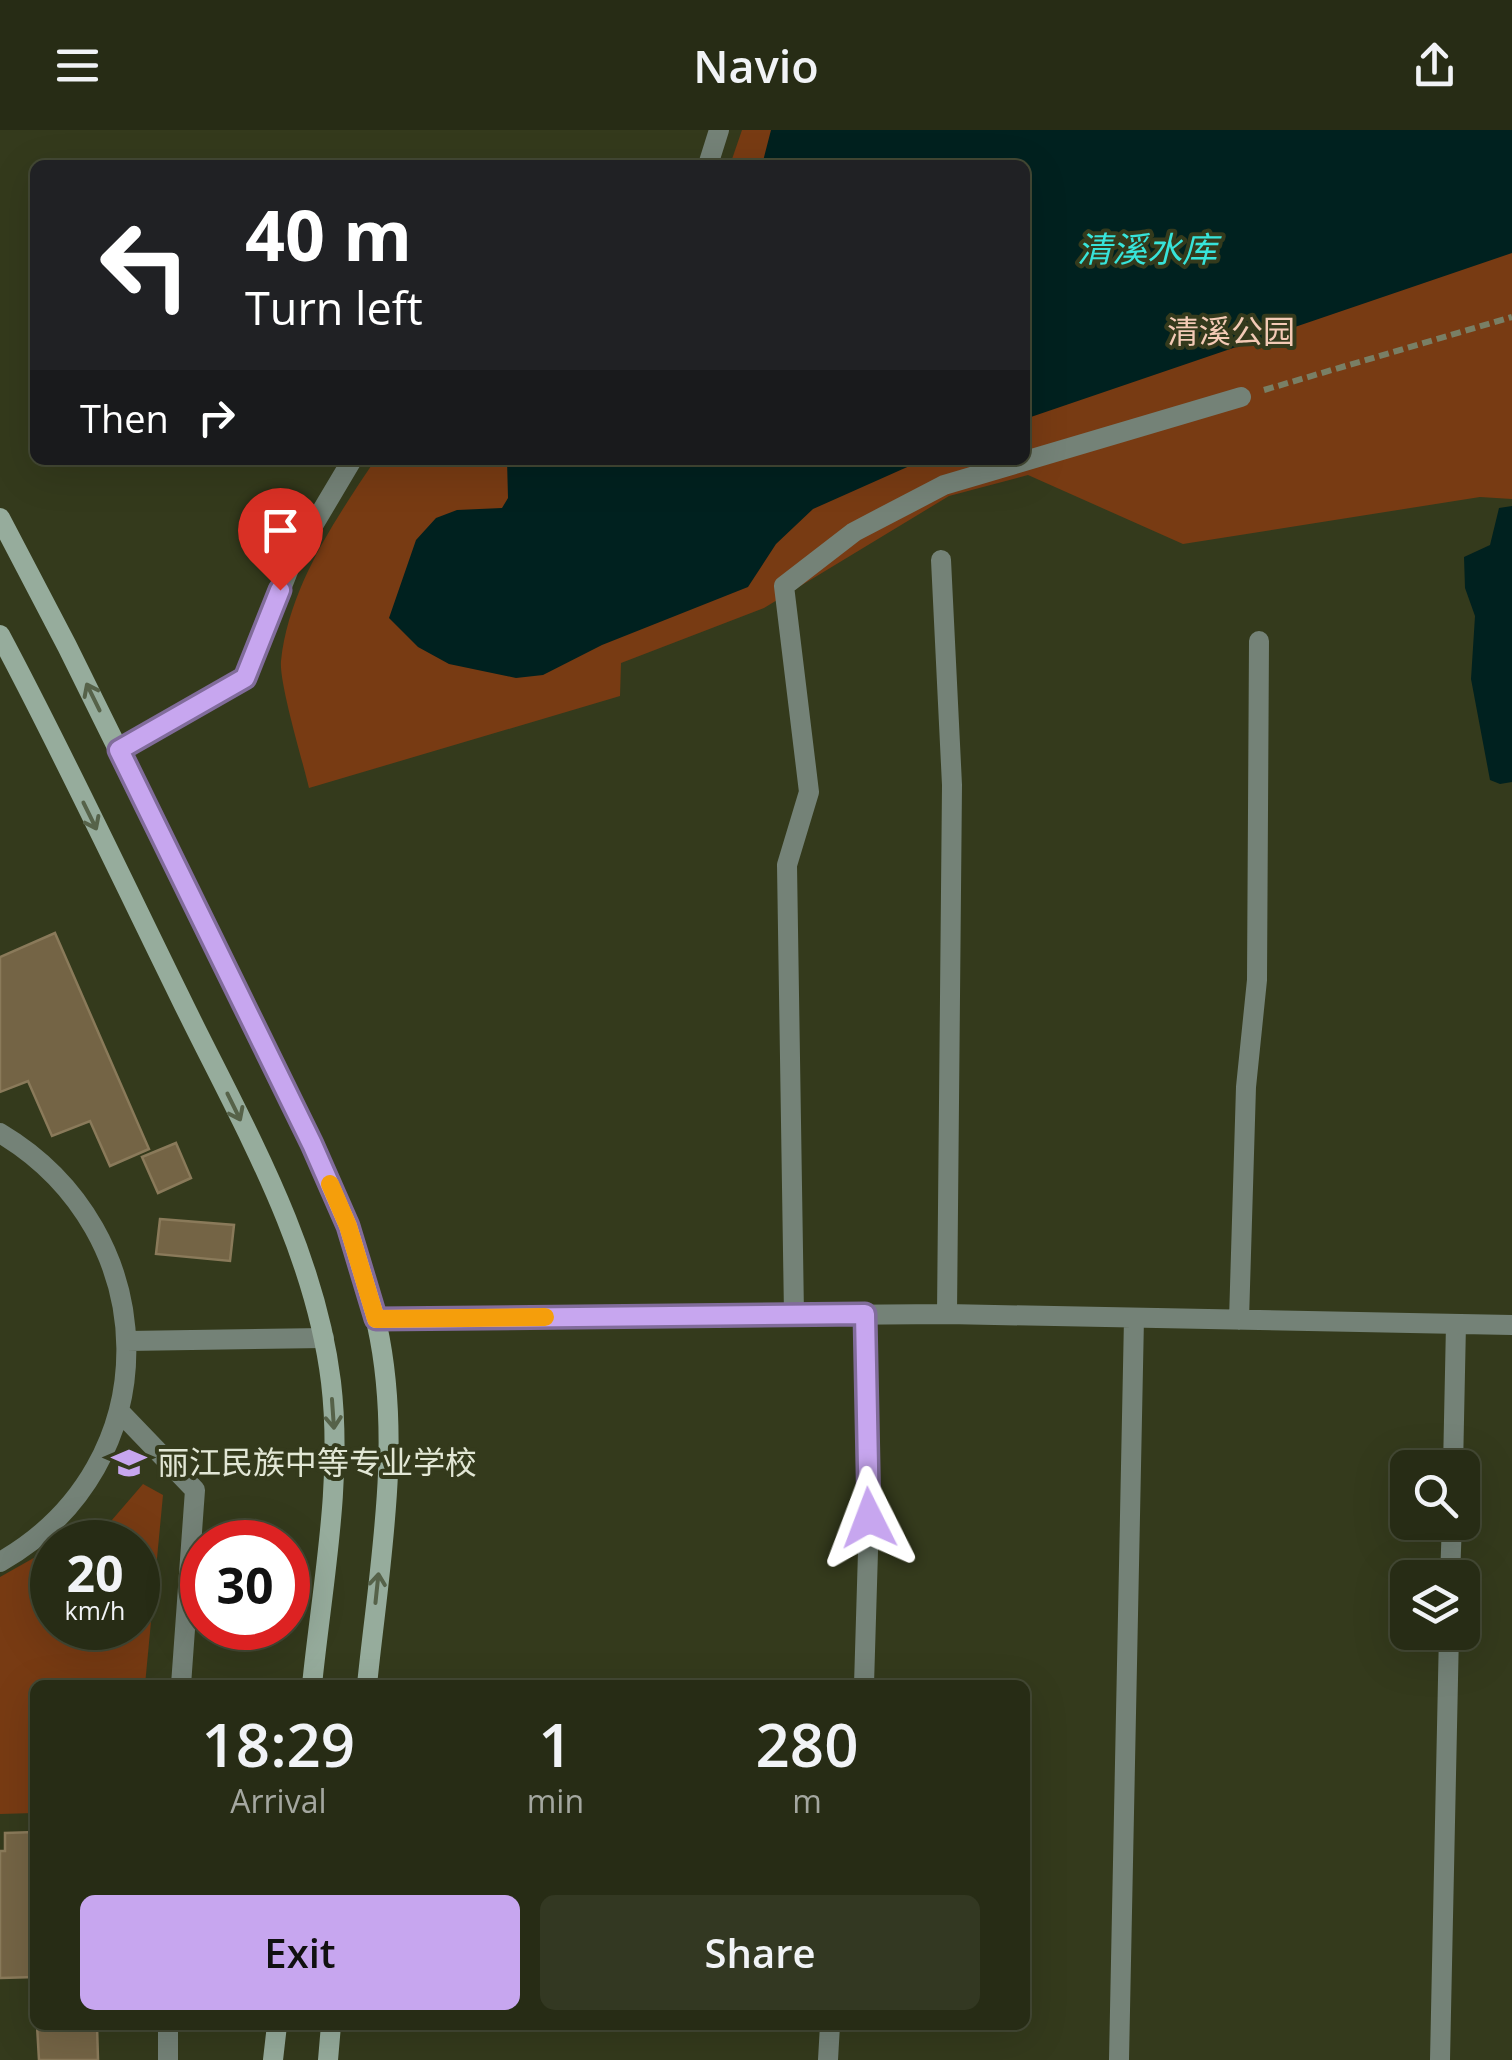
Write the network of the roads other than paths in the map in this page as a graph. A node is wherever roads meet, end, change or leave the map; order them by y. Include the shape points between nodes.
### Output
1 (719, 130) edge
2 (710, 160) edge
3 (1241, 397) road end
4 (1030, 459) edge
5 (349, 465) edge
6 (1009, 465) edge
7 (0, 518) edge
8 (941, 560) dead end
9 (0, 634) edge
10 (1259, 641) dead end
11 (119, 750) junction
12 (0, 1133) edge
13 (865, 1314) junction
14 (947, 1314) junction
15 (794, 1315) junction
16 (1134, 1318) junction
17 (376, 1319) junction
18 (1239, 1320) junction
19 (1456, 1324) junction
20 (1512, 1325) edge
21 (324, 1338) junction
22 (127, 1340) junction
23 (119, 1412) junction
24 (1453, 1450) edge
25 (0, 1562) edge
26 (1449, 1650) edge
27 (182, 1680) edge
28 (313, 1680) edge
29 (368, 1680) edge
30 (864, 1680) edge
31 (168, 2030) edge
32 (276, 2030) edge
33 (331, 2030) edge
34 (830, 2030) edge
35 (168, 2060) edge
36 (273, 2060) edge
37 (328, 2060) edge
38 (828, 2060) edge
39 (1119, 2060) edge
40 (1440, 2060) edge

1 - 2 street
3 - 4 street
5 - 11 street via 292,561 245,678
6 - 15 street via 944,484 854,532 784,586 809,792 787,865
11 -> 7 street
8 - 14 street via 952,786
9 -> 21 street via 263,1168 302,1260
10 - 18 street via 1257,980 1246,1087
11 - 17 street via 312,1144 348,1226
12 - 22 street via 44,1165 88,1215 120,1287
13 - 14 street
13 - 15 street
13 - 30 street
14 - 16 street
15 - 17 street
16 - 18 street
16 - 39 street
29 -> 17 street via 388,1485 386,1379
18 - 19 street
19 - 20 street
19 - 24 street
21 - 22 street
21 -> 28 street via 333,1481
22 - 23 street
23 - 25 street via 75,1499
23 - 27 street via 195,1490
26 - 40 street
31 - 35 street
32 - 36 street
33 - 37 street
34 - 38 street

